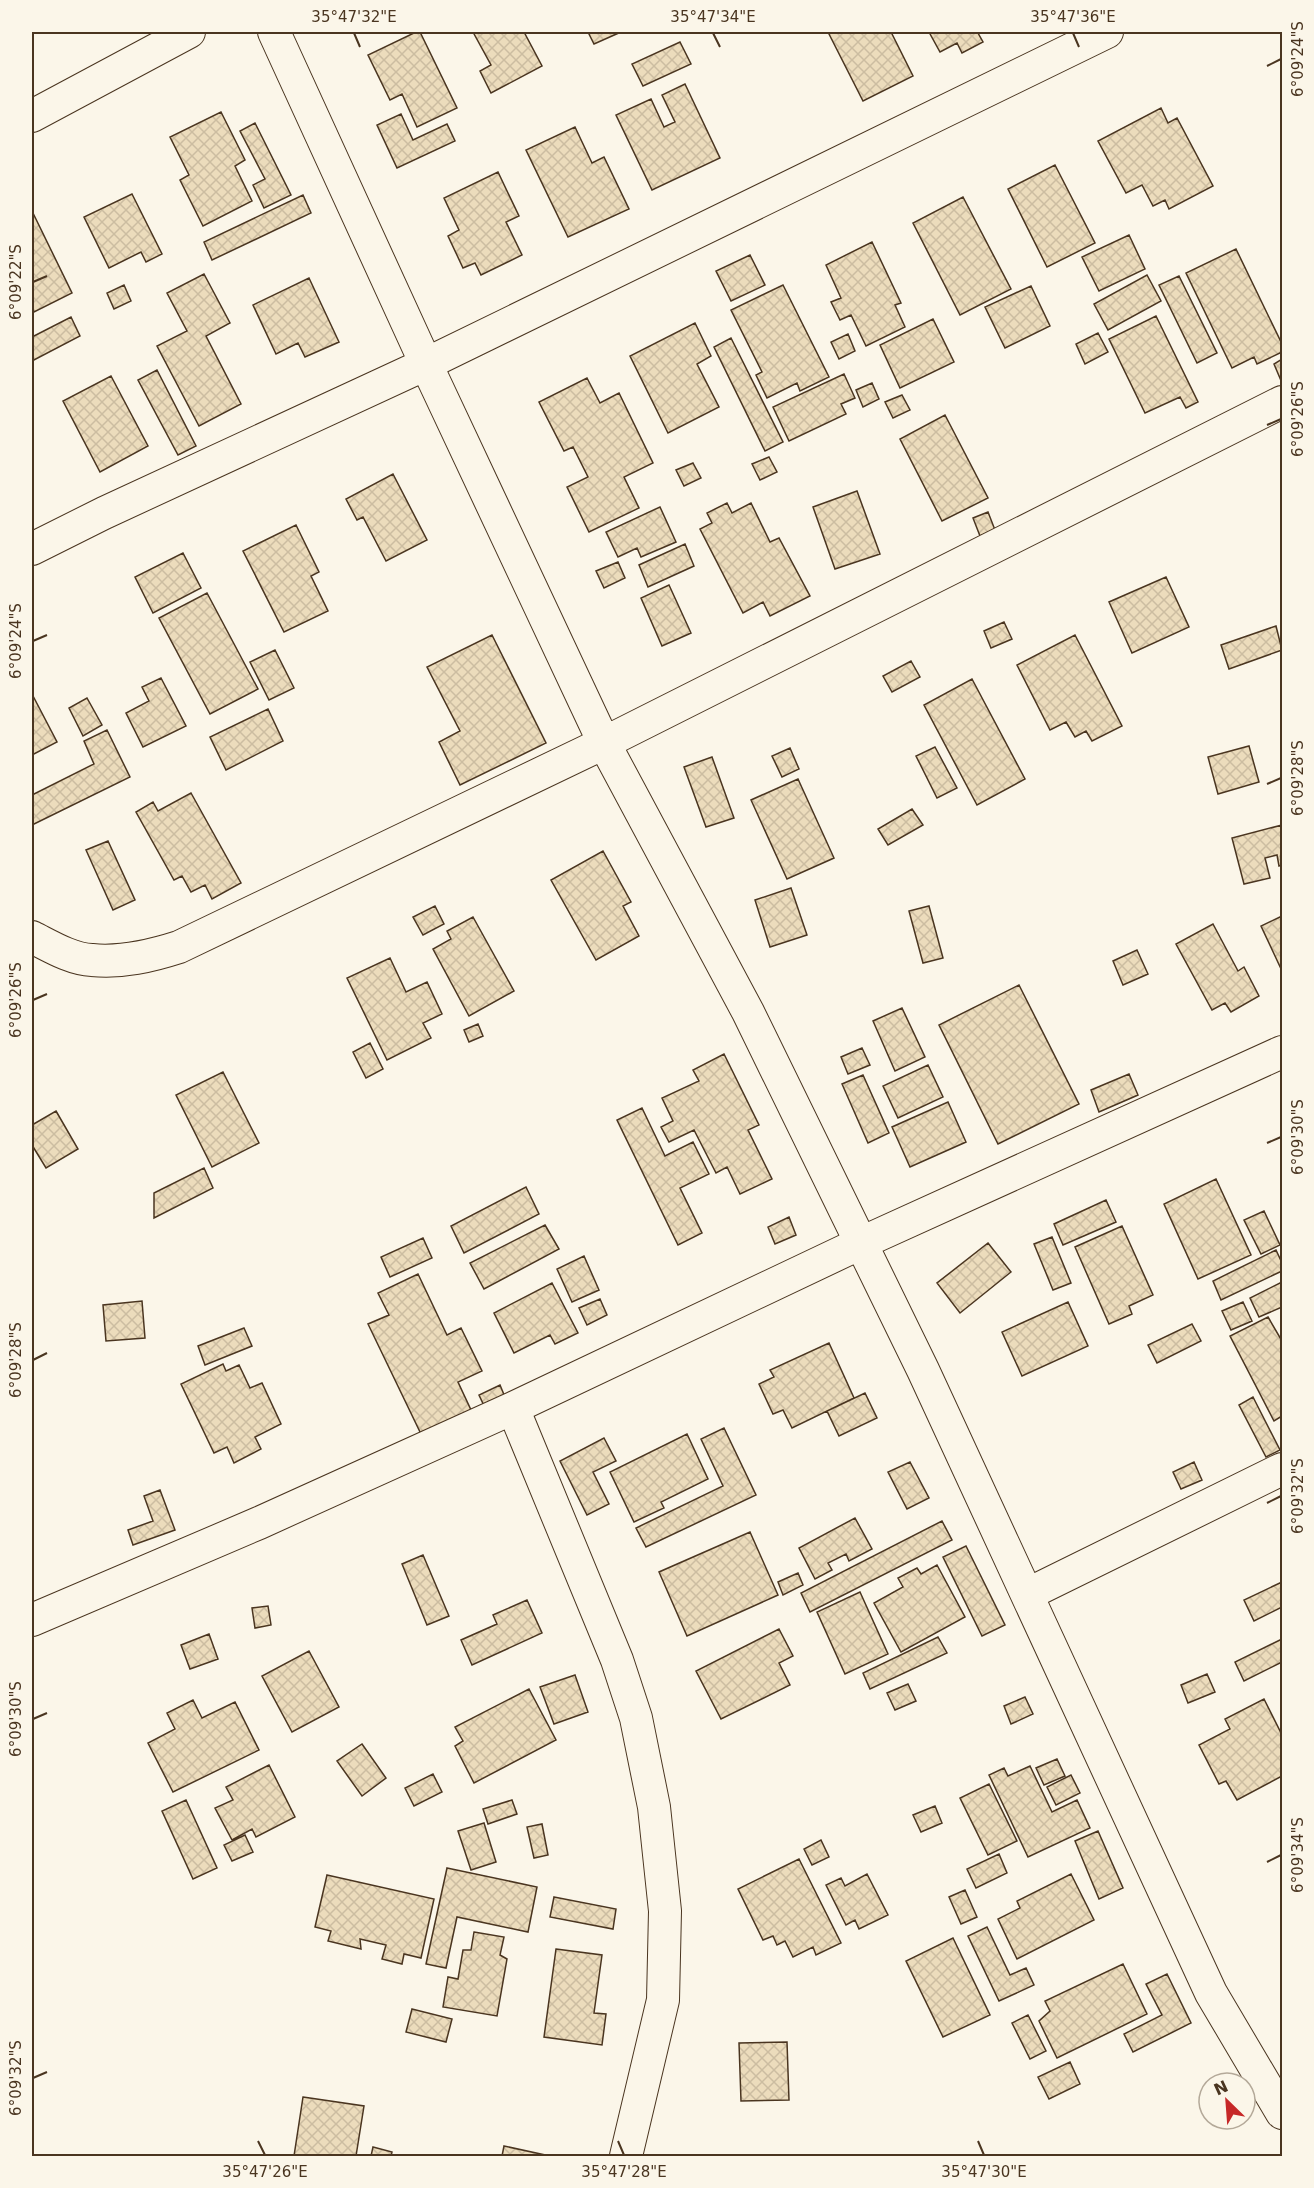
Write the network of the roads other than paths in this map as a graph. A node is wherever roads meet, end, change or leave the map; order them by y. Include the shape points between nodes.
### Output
1 (189, 32) edge
2 (274, 32) edge
3 (1107, 32) edge
4 (32, 116) edge
5 (426, 364) junction
6 (1282, 402) edge
7 (32, 549) edge
8 (603, 743) junction
9 (32, 937) edge
10 (1282, 1052) edge
11 (861, 1243) junction
12 (513, 1408) junction
13 (1282, 1469) edge
14 (1028, 1594) junction
15 (32, 1620) edge
16 (1282, 2113) edge
17 (626, 2157) edge

1 - 4 street
2 - 5 street
3 - 5 street
5 - 7 street
5 - 8 street
6 - 8 street
8 - 9 street via 179,947 146,958 91,961
8 - 11 street via 748,1012
10 - 11 street
11 - 12 street
11 - 14 street
12 - 15 street via 260,1523
12 - 17 street via 618,1660 636,1718 654,1807 665,1911 663,2000
13 - 14 street
14 - 16 street via 1211,1992

